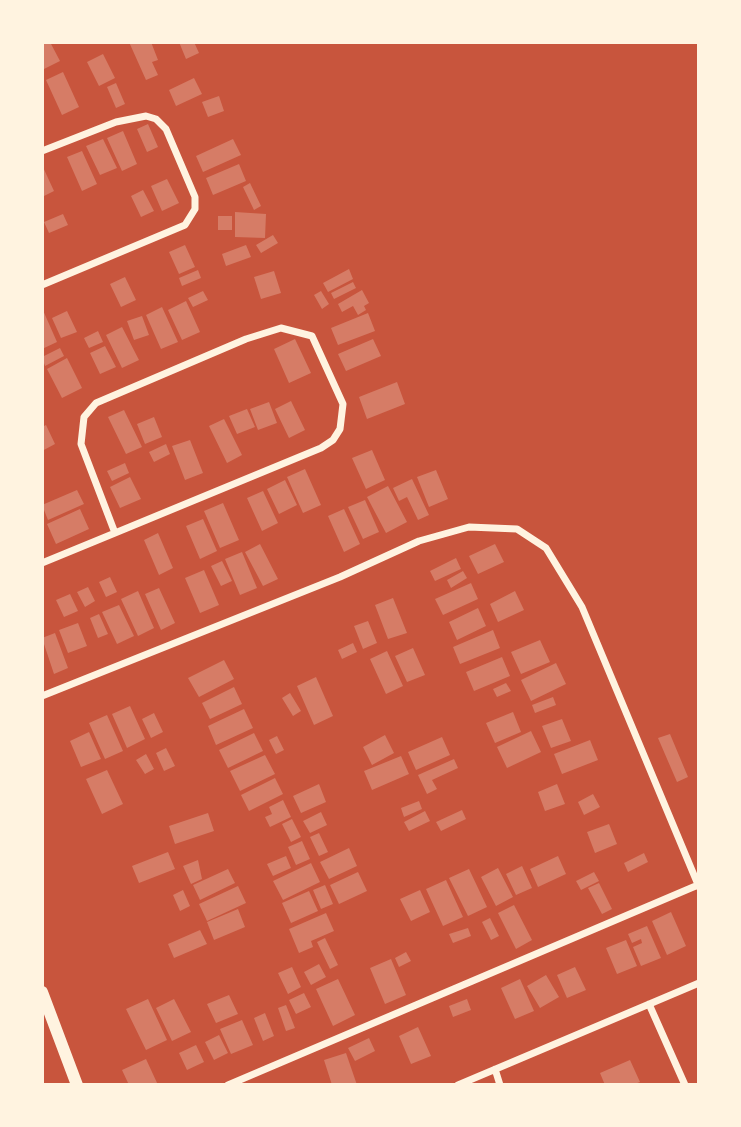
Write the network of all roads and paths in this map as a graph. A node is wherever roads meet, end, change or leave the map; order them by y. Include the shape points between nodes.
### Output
1 (42, 151) edge
2 (42, 285) edge
3 (115, 533) junction
4 (42, 563) edge
5 (42, 696) edge
6 (699, 886) edge
7 (699, 983) edge
8 (42, 992) edge
9 (649, 1004) junction
10 (495, 1069) junction
11 (77, 1085) edge
12 (228, 1085) edge
13 (458, 1085) edge
14 (500, 1085) edge
15 (685, 1085) edge

1 - 2 street via 116,122 146,116 166,129 195,197 195,209 185,225
3 - 3 street via 333,440 340,429 342,404 313,336 281,328 96,403 84,417 81,444
3 - 4 street
5 - 6 street via 419,541 470,527 517,529 546,548 582,607
6 - 12 street
7 - 9 street
8 - 11 street
9 - 10 street
9 - 15 street
10 - 13 street
10 - 14 street

